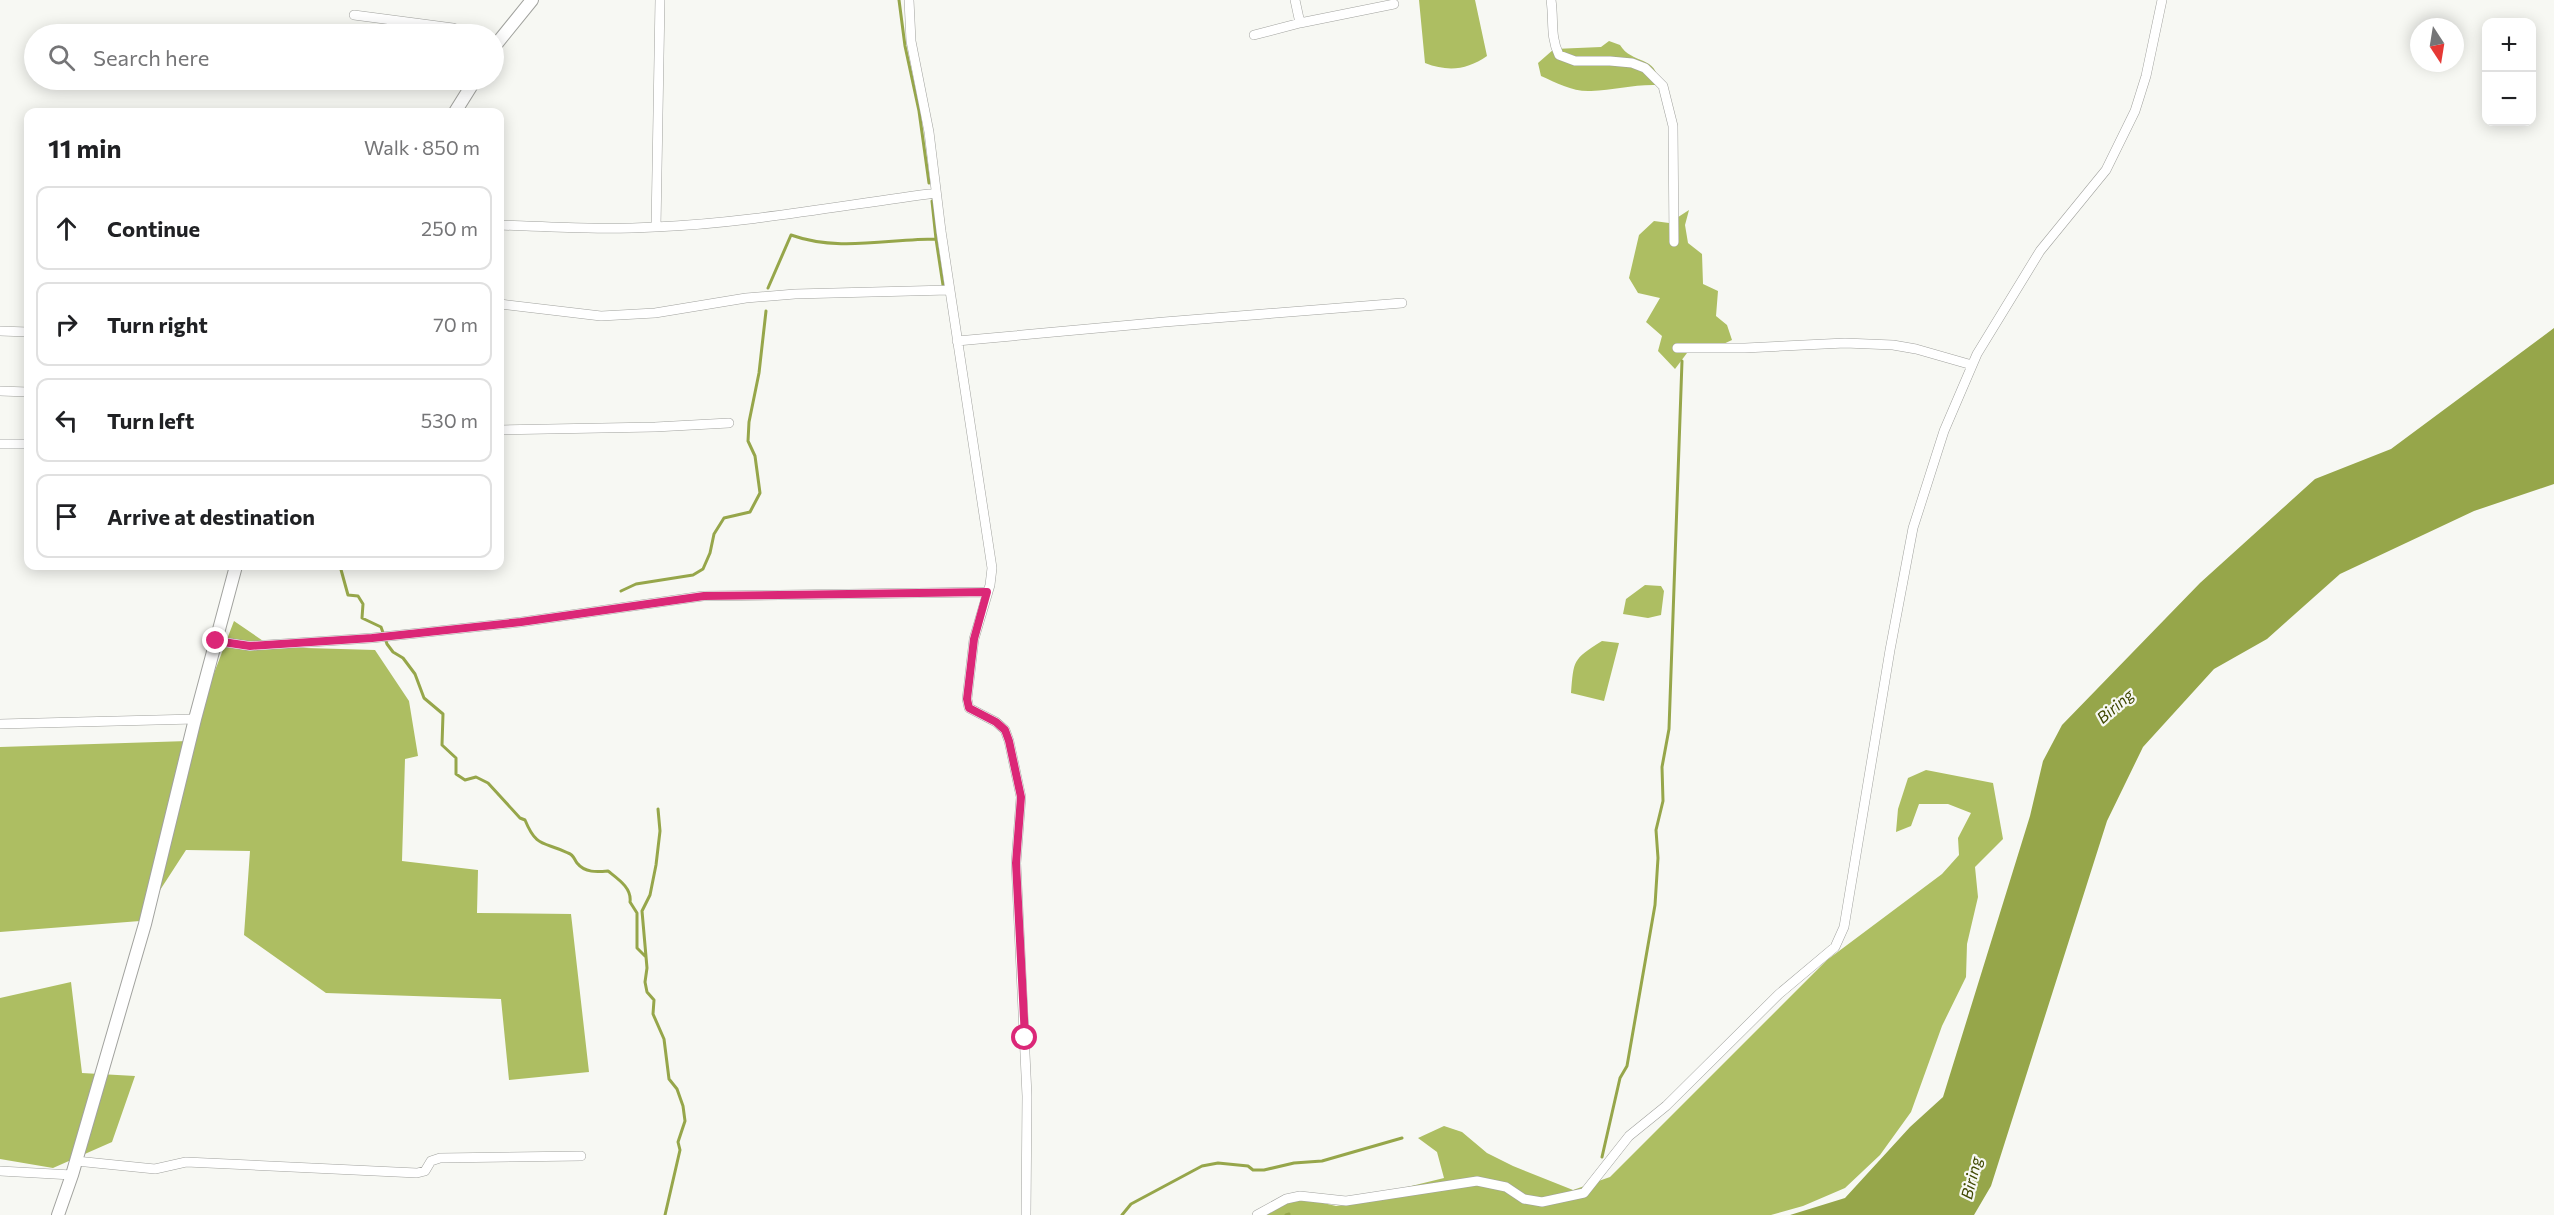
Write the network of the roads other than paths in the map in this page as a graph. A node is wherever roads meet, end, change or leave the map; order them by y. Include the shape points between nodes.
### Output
1 (532, 0) edge
2 (660, 0) edge
3 (909, 0) edge
4 (1295, 0) edge
5 (1551, 0) edge
6 (2162, 0) edge
7 (1394, 4) dead end
8 (354, 15) dead end
9 (1300, 23) junction
10 (423, 24) edge
11 (504, 35) edge
12 (1254, 35) dead end
13 (469, 90) edge
14 (458, 108) edge
15 (936, 193) junction
16 (504, 225) edge
17 (656, 227) junction
18 (1674, 242) dead end
19 (949, 290) junction
20 (1402, 303) dead end
21 (504, 304) edge
22 (0, 331) edge
23 (24, 332) edge
24 (957, 341) junction
25 (1677, 348) dead end
26 (1972, 365) junction
27 (0, 391) edge
28 (24, 392) edge
29 (729, 423) dead end
30 (504, 430) edge
31 (0, 444) edge
32 (24, 444) edge
33 (235, 570) edge
34 (987, 592) junction
35 (216, 641) junction
36 (195, 719) junction
37 (0, 724) edge
38 (581, 1156) dead end
39 (76, 1161) junction
40 (0, 1171) edge
41 (72, 1175) junction
42 (57, 1215) edge
43 (1026, 1215) edge
44 (1257, 1215) edge

1 - 11 street
2 - 17 street
3 - 15 street via 911,40
4 - 9 street
5 - 18 street via 1552,36 1558,55 1575,62 1632,63 1645,68 1663,86 1673,126
6 - 26 street via 2135,111 2106,170 2040,251
7 - 9 street
8 - 10 street
9 - 12 street
13 - 14 street
15 - 17 street
15 - 19 street
16 - 17 street
19 - 21 street via 795,294 655,313 601,316
19 - 24 street
20 - 24 street
22 - 23 street
24 - 34 street via 992,568
25 - 26 street via 1893,345
26 - 44 street via 1944,431 1913,528 1844,927 1835,947 1779,994 1666,1106 1629,1136 1584,1193 1542,1202 1524,1199 1506,1187 1478,1181 1346,1201 1300,1196
27 - 28 street
29 - 30 street
31 - 32 street
33 - 35 street
34 - 35 street via 704,596 372,638 250,646
34 - 43 street via 974,639 967,699 969,708 1005,730 1021,797 1016,863 1027,1084
35 - 36 street
36 - 37 street
36 - 39 street via 146,924
38 - 39 street via 440,1158 417,1173 186,1162 155,1169
39 - 41 street
40 - 41 street
41 - 42 street

